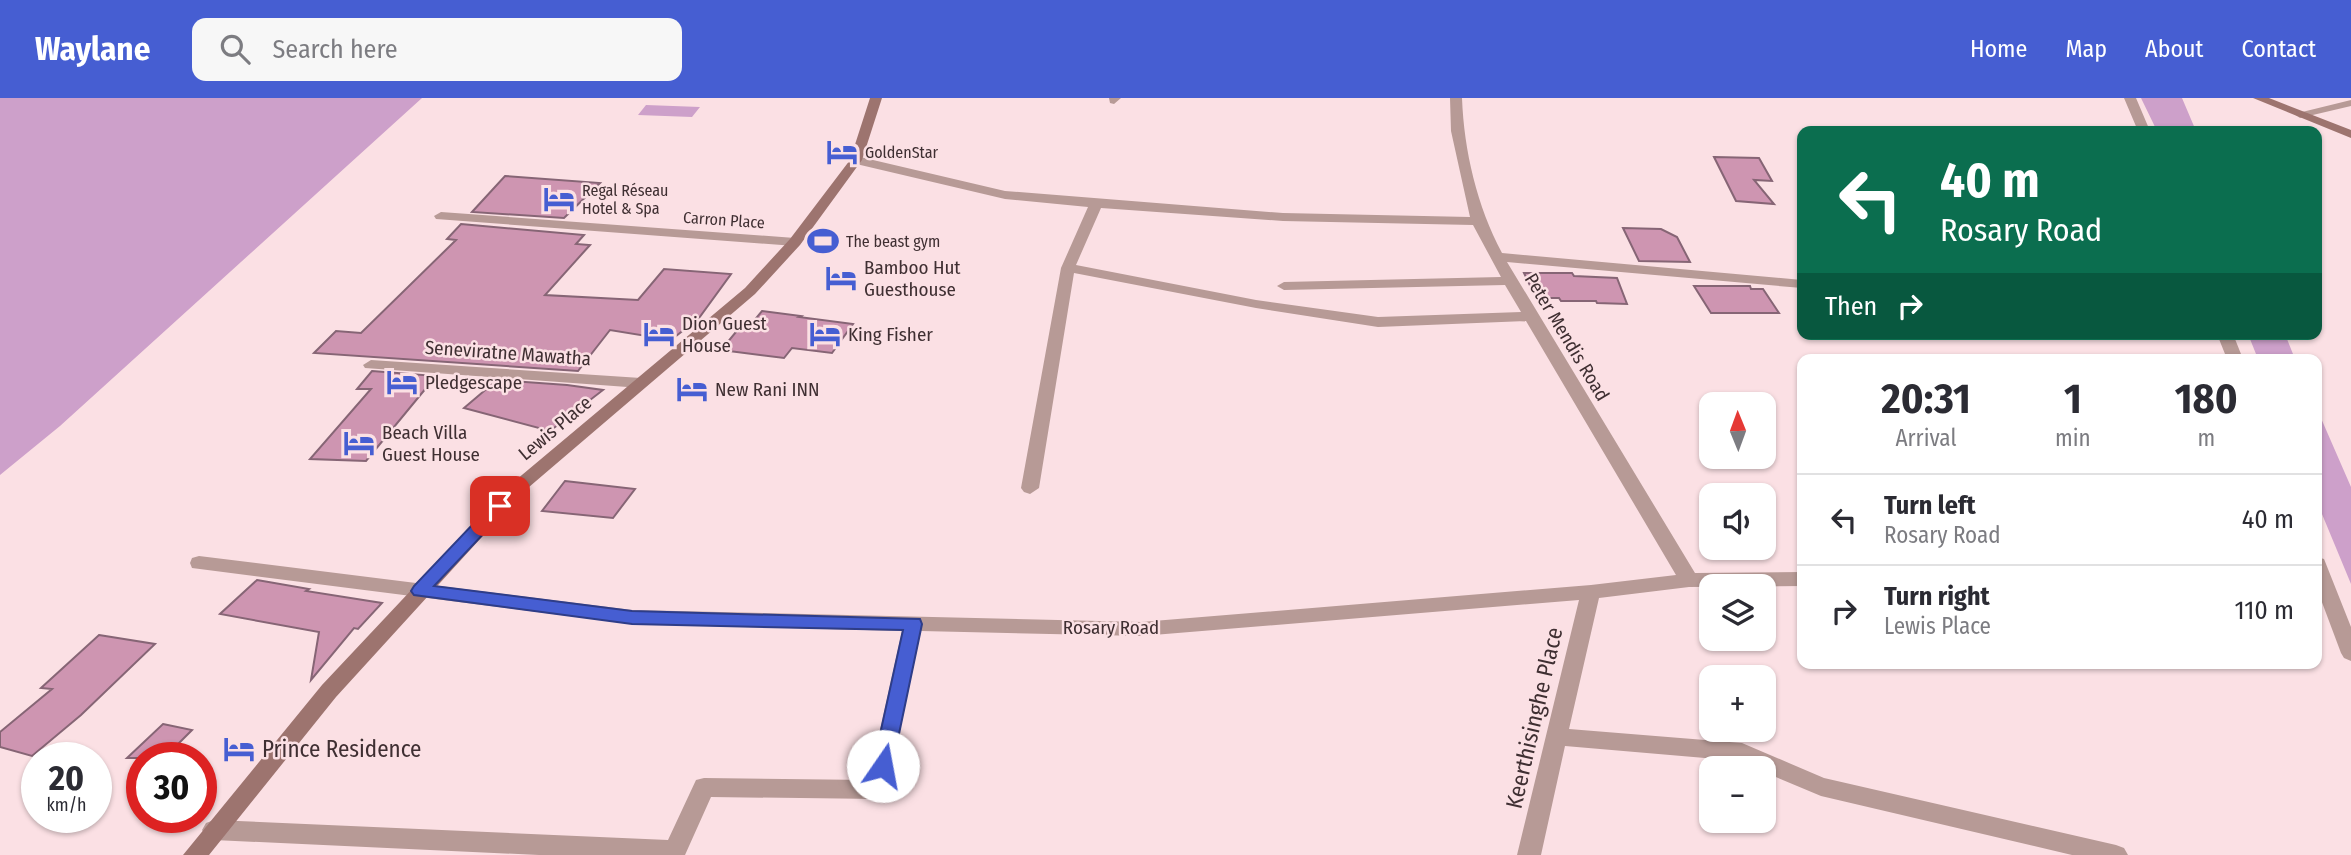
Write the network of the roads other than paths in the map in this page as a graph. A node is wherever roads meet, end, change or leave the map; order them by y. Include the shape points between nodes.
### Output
1 (876, 98) edge
2 (1456, 98) edge
3 (2130, 98) edge
4 (2259, 98) edge
5 (2351, 103) edge
6 (2300, 114) junction
7 (2142, 126) edge
8 (2351, 134) edge
9 (856, 160) junction
10 (1096, 204) junction
11 (441, 216) dead end
12 (1478, 221) junction
13 (795, 242) junction
14 (1498, 257) junction
15 (1068, 268) junction
16 (1510, 281) junction
17 (1797, 284) edge
18 (1284, 286) dead end
19 (1532, 316) junction
20 (372, 365) dead end
21 (642, 383) junction
22 (1030, 488) dead end
23 (199, 563) dead end
24 (1797, 579) edge
25 (1689, 580) junction
26 (420, 591) junction
27 (1591, 592) junction
28 (2323, 596) edge
29 (913, 624) junction
30 (2351, 653) edge
31 (1556, 737) junction
32 (217, 826) edge
33 (217, 830) edge
34 (212, 833) edge
35 (195, 855) edge
36 (1529, 855) edge
37 (2116, 855) edge

1 - 9 street, Lewis Place
2 - 12 street, Peter Mendis Road via 1457,131
3 - 7 street
4 - 6 street
5 - 6 street
6 - 8 street
9 - 10 street via 1005,195
9 - 13 street, Lewis Place
10 - 12 street via 1283,217
10 - 15 street
11 - 13 street, Carron Place
12 - 14 street, Peter Mendis Road
13 - 21 street, Lewis Place via 750,291
14 - 16 street, Peter Mendis Road
14 - 17 street
15 - 19 street via 1378,322
15 - 22 street
16 - 18 street
16 - 19 street, Peter Mendis Road
19 - 25 street, Peter Mendis Road
20 - 21 street, Seneviratne Mawatha
21 - 26 street, Lewis Place via 516,489
23 - 26 street, Rosary Road
24 - 25 street, Rosary Road
25 - 27 street, Rosary Road
26 - 29 street, Rosary Road via 632,617
26 - 32 street, Lewis Place via 329,691
27 - 29 street, Rosary Road via 1141,629
27 - 31 street, Keerthisinghe Place
28 - 30 street
29 - 33 street via 878,790 704,787 674,852
31 - 36 street, Keerthisinghe Place
31 - 37 street via 1742,752 1821,787
34 - 35 street, Lewis Place

